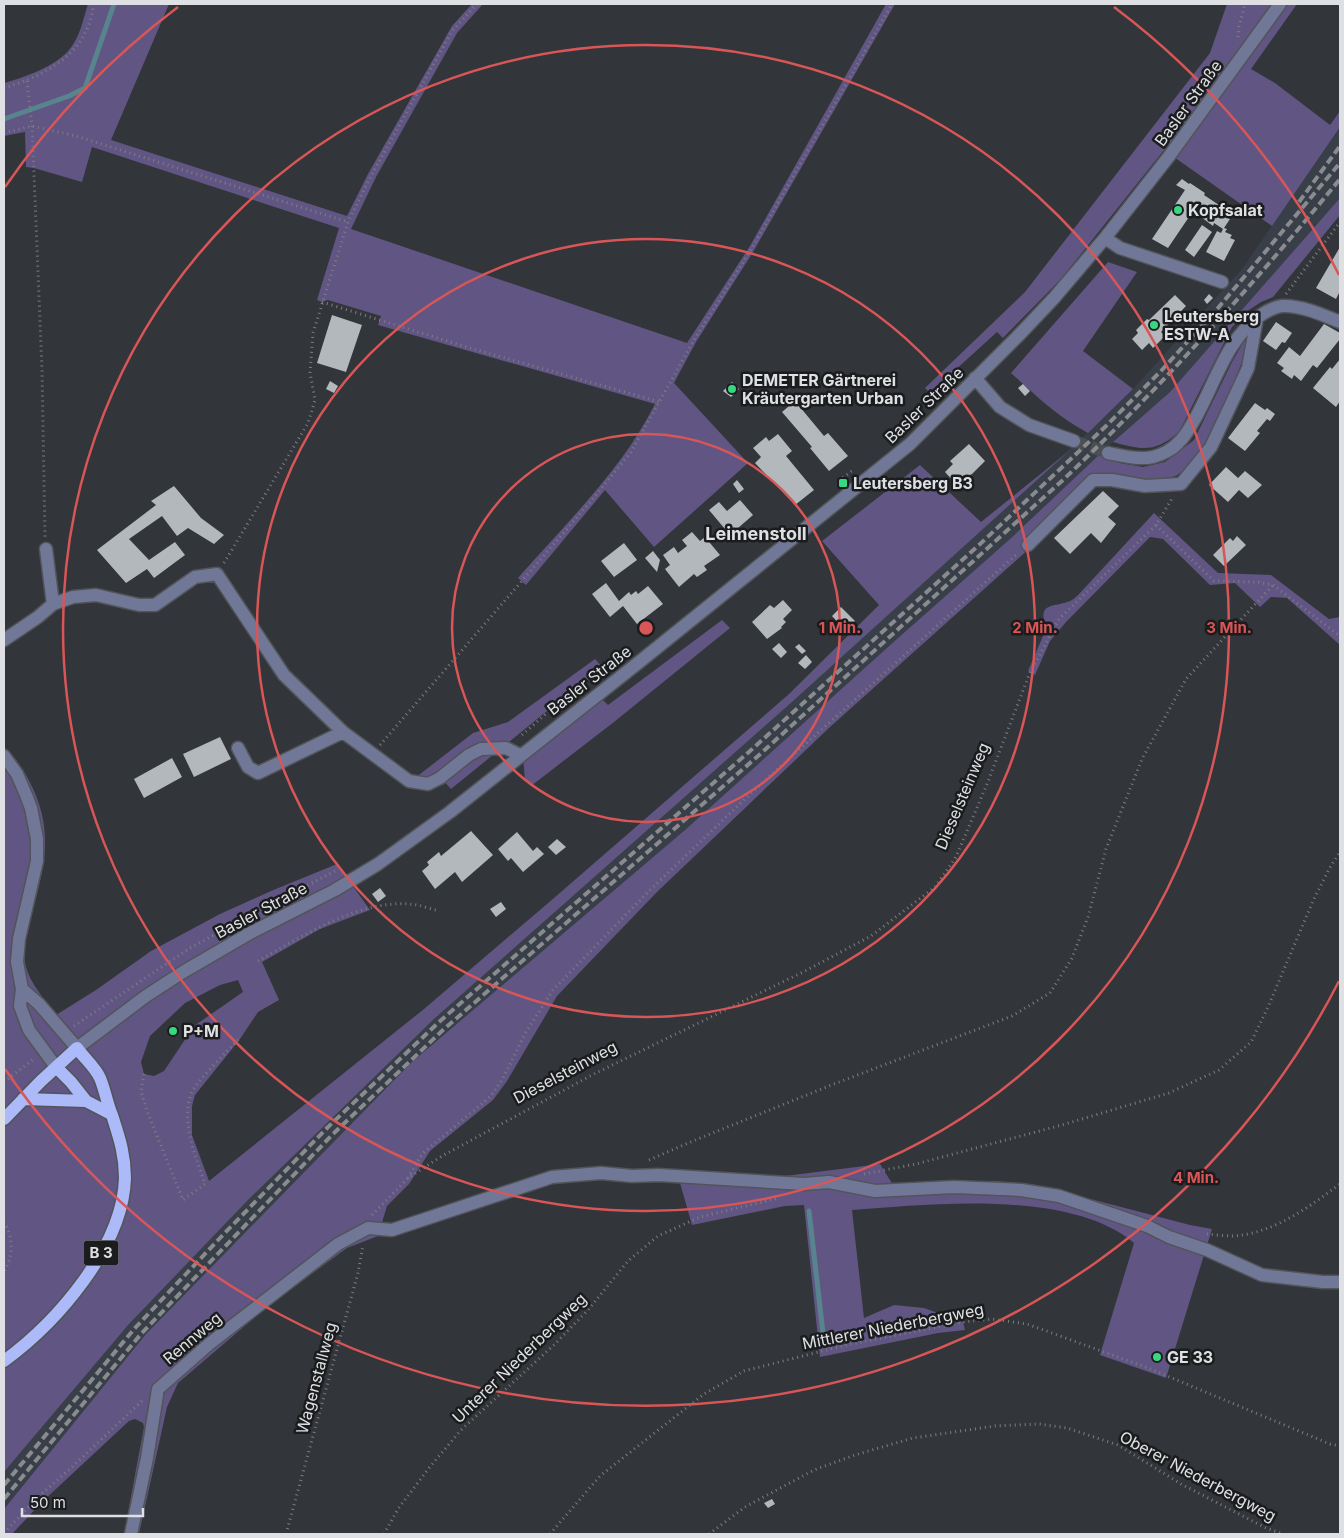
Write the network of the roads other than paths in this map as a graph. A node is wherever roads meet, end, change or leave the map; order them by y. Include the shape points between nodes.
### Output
1 (1280, 4) edge
2 (1105, 238) junction
3 (1222, 282) dead end
4 (1256, 318) junction
5 (1340, 322) edge
6 (975, 378) junction
7 (1074, 442) tunnel mouth
8 (1108, 452) tunnel mouth
9 (1028, 545) road end
10 (46, 549) road end
11 (53, 604) junction
12 (4, 640) edge
13 (344, 732) junction
14 (238, 748) dead end
15 (520, 755) junction
16 (4, 756) edge
17 (22, 989) junction
18 (77, 1048) junction
19 (56, 1067) junction
20 (23, 1099) junction
21 (86, 1101) junction
22 (111, 1114) junction
23 (4, 1119) edge
24 (1340, 1282) edge
25 (4, 1361) edge
26 (131, 1534) edge

1 - 2 street, Basler Straße
2 - 3 street via 1120,248
2 - 6 street, Basler Straße via 1054,298
4 - 5 street via 1282,306 1303,309
4 - 8 street via 1225,358 1181,442 1154,457 1139,459
4 - 9 street via 1248,368 1211,447 1181,484 1145,486 1093,480
6 - 7 street via 1000,407 1029,425
6 - 15 street, Basler Straße via 910,444
10 - 11 street
11 - 12 street
11 - 13 street via 74,597 96,595 139,605 155,605 195,577 217,574 284,676
13 - 14 street via 258,773 248,767
13 - 15 street via 409,781 428,784 481,749 506,748
15 - 18 street, Basler Straße via 450,812 378,864 183,972
16 - 17 street via 26,795 37,840 37,860 19,939 17,962
17 - 18 street
17 - 19 street via 20,1006 29,1030
18 - 19 main road, Basler Straße
18 - 22 main road via 99,1076
19 - 20 main road, Basler Straße
19 - 21 main road
20 - 21 main road
20 - 23 main road, Basler Straße
21 - 22 main road
22 - 25 main road, B 3 via 121,1138 125,1178 114,1227 81,1286 21,1348
24 - 26 street, Rennweg via 1262,1275 1147,1226 1058,1196 1021,1190 954,1187 875,1191 829,1182 804,1184 601,1173 552,1177 392,1230 368,1228 338,1244 209,1344 158,1389

